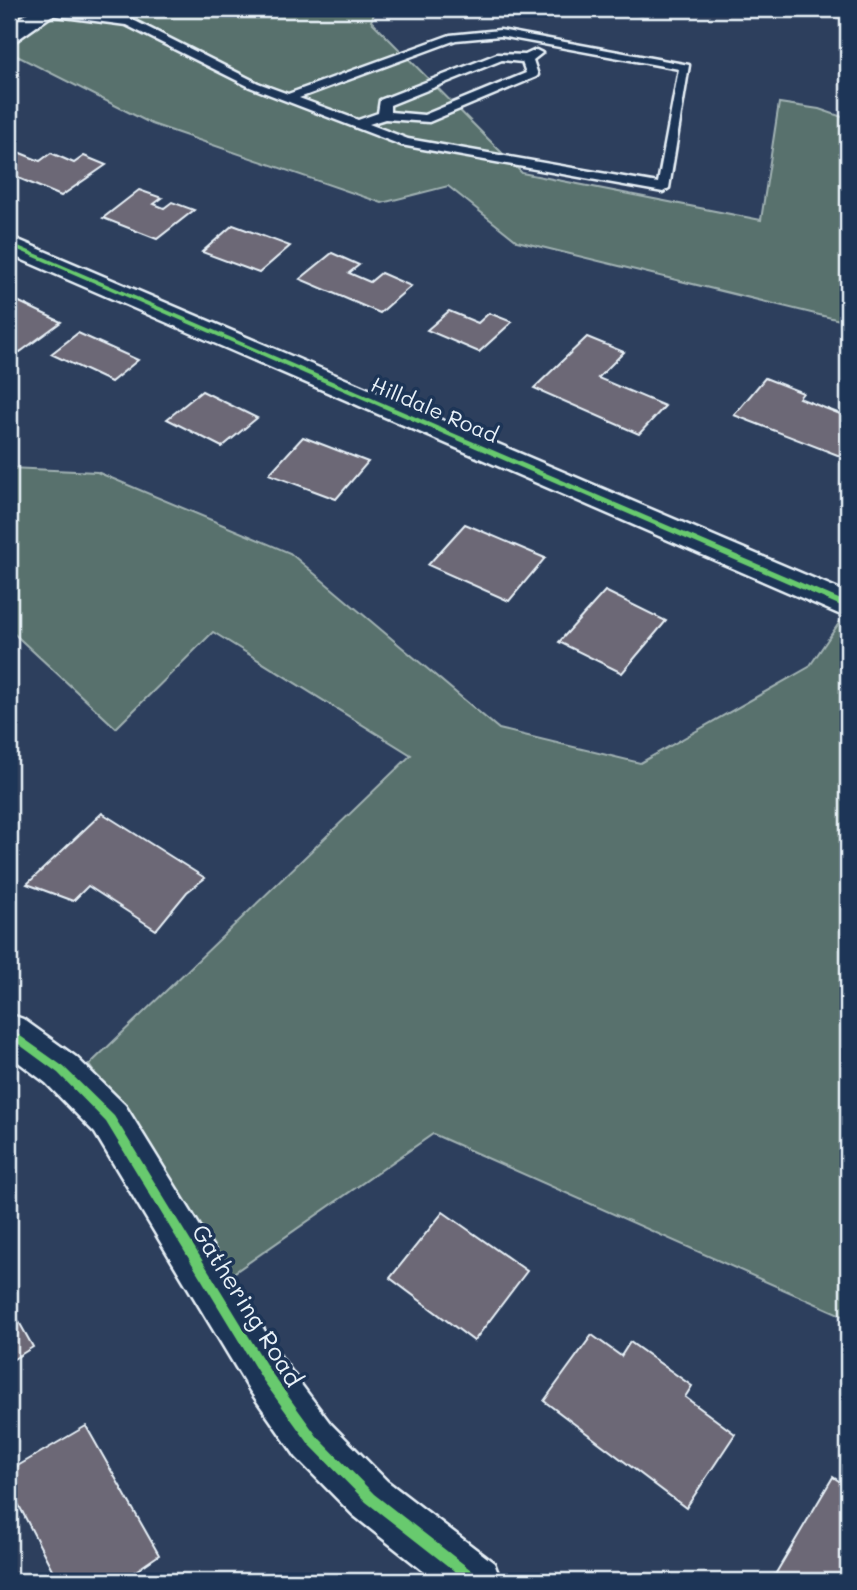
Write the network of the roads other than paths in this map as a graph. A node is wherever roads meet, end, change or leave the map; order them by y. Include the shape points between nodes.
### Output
1 (116, 9) edge
2 (47, 10) edge
3 (129, 22) junction
4 (9, 35) edge
5 (553, 43) junction
6 (527, 59) junction
7 (288, 98) junction
8 (384, 115) junction
9 (358, 124) junction
10 (9, 244) edge
11 (848, 606) edge
12 (9, 1032) edge
13 (476, 1581) edge

1 - 3 lane
2 - 3 lane
2 - 4 street
3 - 7 lane
5 - 6 lane
5 - 7 lane via 500,33 454,37
5 - 9 lane via 685,67 663,188 405,142
6 - 8 lane via 501,56 384,103
6 - 8 lane via 532,75 425,119
7 - 9 lane
8 - 9 lane
10 - 11 street, Hilldale Road
12 - 13 street, Gathering Road via 61,1070 110,1119 266,1375 313,1440 370,1498

